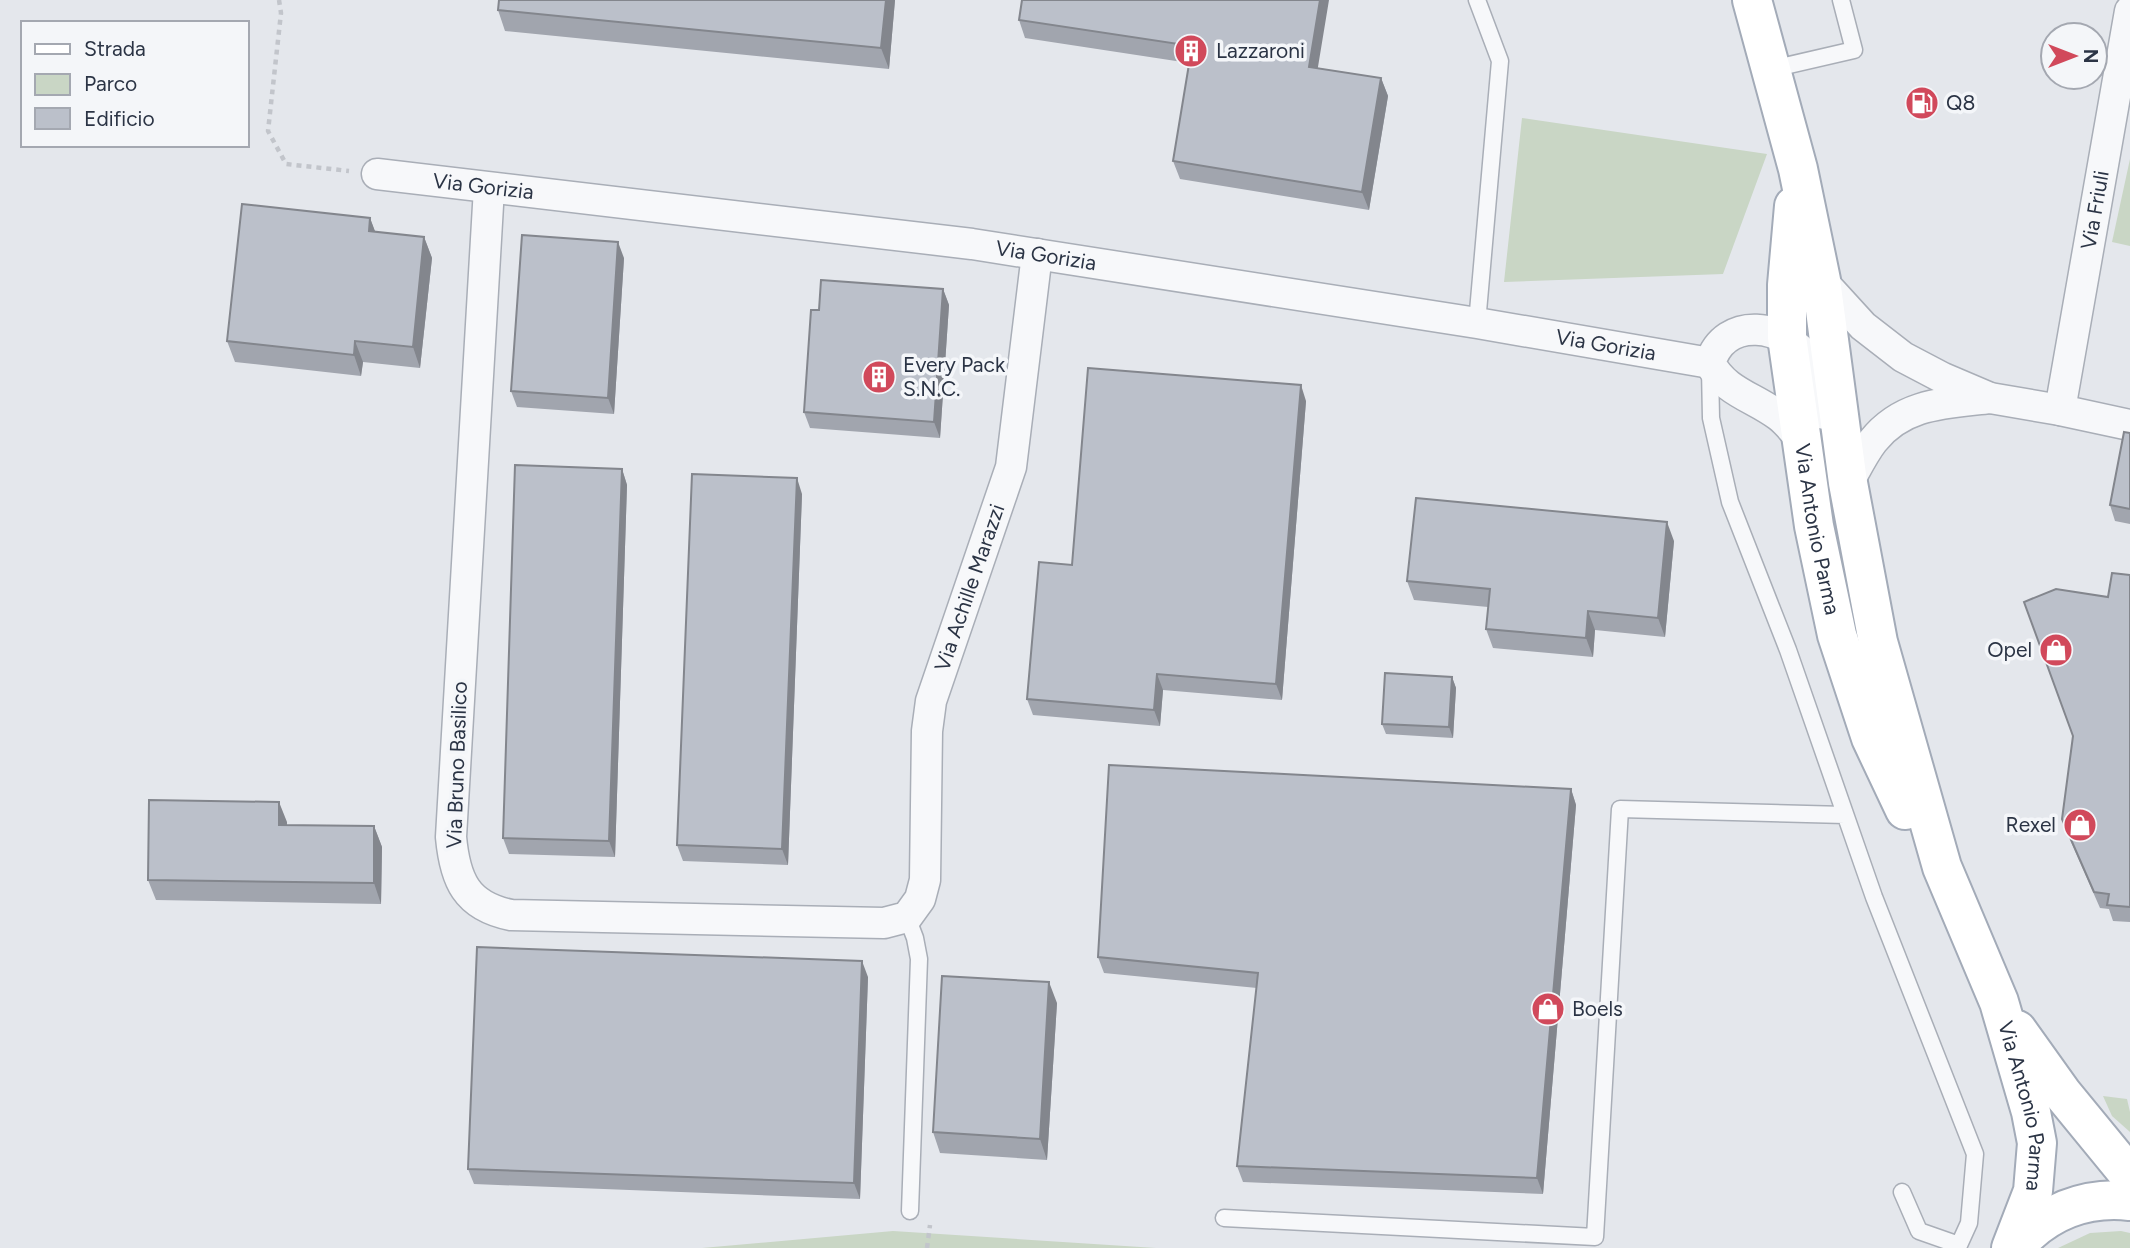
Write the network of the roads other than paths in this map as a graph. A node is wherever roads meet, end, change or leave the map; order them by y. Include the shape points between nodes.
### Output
1 (1477, 0) edge
2 (1752, 0) edge
3 (1841, 0) edge
4 (2130, 11) edge
5 (1772, 69) junction
6 (1798, 169) junction
7 (377, 174) road end
8 (489, 188) junction
9 (1038, 254) junction
10 (1821, 280) junction
11 (1477, 323) junction
12 (1787, 337) junction
13 (1710, 363) junction
14 (1990, 398) junction
15 (2060, 410) junction
16 (2130, 425) edge
17 (1801, 441) junction
18 (1848, 483) junction
19 (1845, 815) junction
20 (1941, 867) junction
21 (908, 917) junction
22 (1999, 1002) junction
23 (2130, 1176) edge
24 (1902, 1192) dead end
25 (2130, 1202) edge
26 (910, 1211) dead end
27 (1224, 1218) dead end
28 (2012, 1248) edge

1 - 11 lane via 1500,61
2 - 5 main road, Via Antonio Parma
3 - 5 lane via 1854,50
4 - 15 street, Via Friuli
5 - 6 main road, Via Antonio Parma
6 - 10 main road, Via Antonio Parma
6 - 12 main road, Via Antonio Parma
7 - 8 street, Via Gorizia
8 - 9 street, Via Gorizia
8 - 21 street, Via Bruno Basilico via 451,837 455,866 466,891 487,908 511,915 884,923
9 - 11 street, Via Gorizia
9 - 21 street, Via Achille Marazzi via 1011,467 931,701 925,880
10 - 14 street via 1863,326 1903,357
10 - 18 main road, Via Antonio Parma
11 - 13 street, Via Gorizia
12 - 13 street via 1762,329 1740,332 1718,344
12 - 17 main road, Via Antonio Parma
12 - 18 street via 1808,359 1819,385 1835,463
13 - 17 street via 1725,384 1779,416
13 - 19 lane via 1712,418 1730,502
14 - 15 street
14 - 18 street via 1921,407 1892,421 1872,442
15 - 16 street
17 - 20 main road, Via Antonio Parma via 1836,635 1871,738 1904,809
18 - 20 main road, Via Antonio Parma via 1878,642
19 - 24 lane via 1975,1154 1969,1223 1959,1245 1919,1231
19 - 27 lane via 1620,809 1595,1237
20 - 22 main road, Via Antonio Parma
21 - 26 lane via 919,960
22 - 23 main road, Via Antonio Parma via 2033,1055
22 - 28 main road, Via Antonio Parma via 2036,1143 2033,1192
25 - 28 main road via 2090,1202 2067,1208 2044,1220

